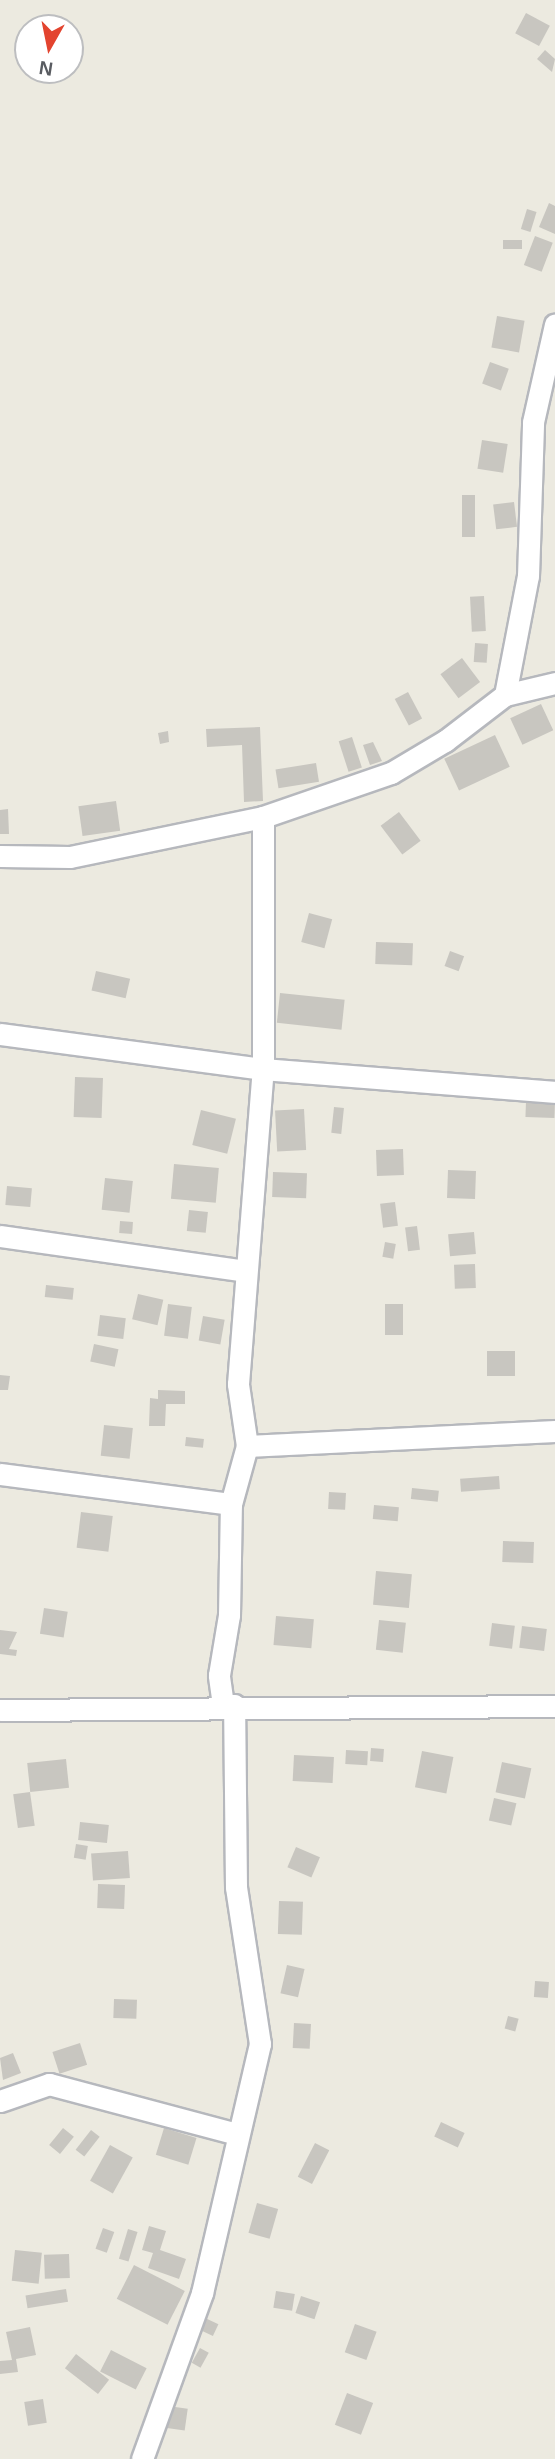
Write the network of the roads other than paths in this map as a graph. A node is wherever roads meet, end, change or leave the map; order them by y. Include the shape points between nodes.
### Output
1 (555, 324) edge
2 (555, 683) edge
3 (505, 695) junction
4 (263, 817) junction
5 (0, 856) edge
6 (0, 1034) edge
7 (263, 1069) junction
8 (555, 1092) edge
9 (0, 1236) edge
10 (246, 1271) junction
11 (555, 1431) edge
12 (247, 1446) junction
13 (0, 1474) edge
14 (231, 1504) junction
15 (234, 1705) junction
16 (555, 1706) edge
17 (0, 1710) edge
18 (0, 2101) edge
19 (237, 2134) junction
20 (142, 2459) edge

1 - 3 street via 533,422 528,576
2 - 3 street
3 - 4 street via 445,741 391,773
4 - 5 street via 70,857
4 - 7 street
6 - 7 street
7 - 8 street
7 - 10 street
9 - 10 street
10 - 12 street via 238,1384
11 - 12 street
12 - 14 street
13 - 14 street
14 - 15 street via 229,1615 219,1675 223,1704
15 - 16 street
15 - 17 street
15 - 19 street via 236,1887 260,2043
18 - 19 street via 49,2084
19 - 20 street via 202,2293

